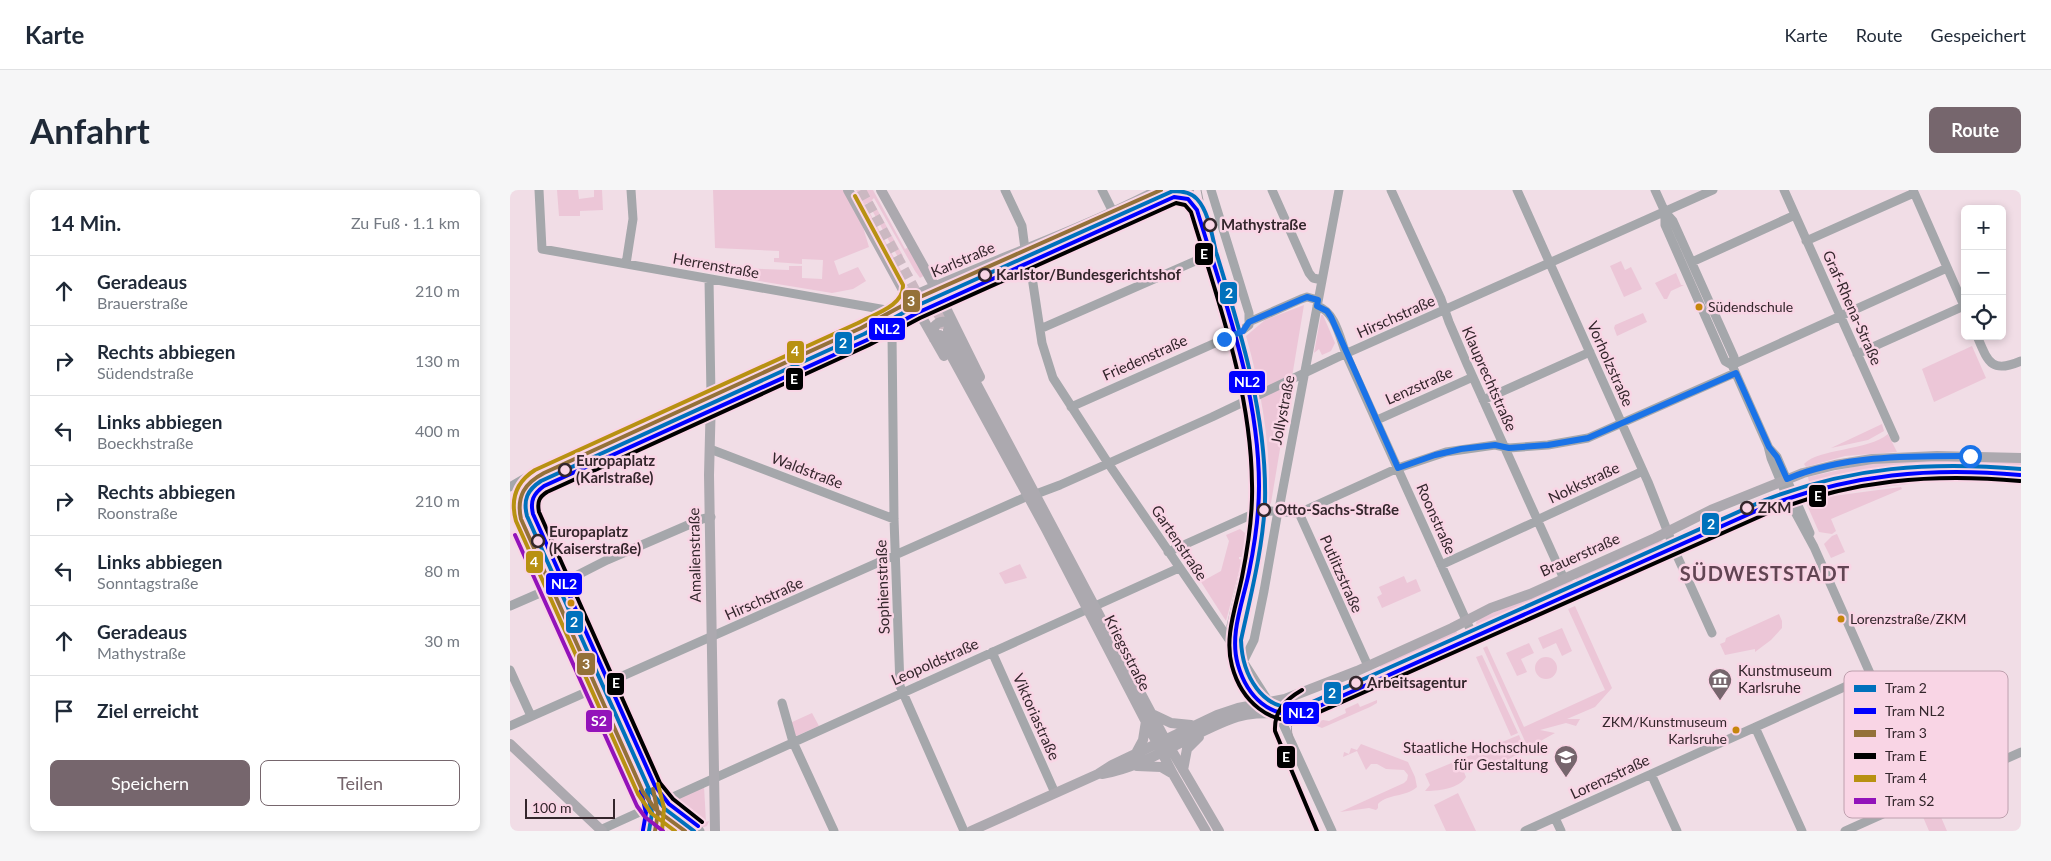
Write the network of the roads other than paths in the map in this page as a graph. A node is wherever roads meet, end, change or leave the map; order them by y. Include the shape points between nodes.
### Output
1 (539, 190) edge
2 (632, 190) edge
3 (848, 190) edge
4 (853, 190) edge
5 (876, 190) edge
6 (882, 190) edge
7 (1005, 190) edge
8 (1102, 190) edge
9 (1158, 190) edge
10 (1187, 190) edge
11 (1211, 190) edge
12 (1272, 190) edge
13 (1339, 190) edge
14 (1392, 190) edge
15 (1517, 190) edge
16 (1655, 190) edge
17 (1713, 190) edge
18 (1784, 190) edge
19 (1913, 191) edge
20 (1113, 212) junction
21 (1665, 212) junction
22 (1795, 216) junction
23 (871, 222) dead end
24 (1806, 241) junction
25 (907, 247) dead end
26 (1025, 249) junction
27 (1207, 256) junction
28 (1692, 262) junction
29 (626, 264) junction
30 (1550, 264) junction
31 (1021, 265) junction
32 (1947, 268) junction
33 (896, 278) junction
34 (710, 279) junction
35 (1322, 280) junction
36 (935, 287) junction
37 (1697, 289) junction
38 (908, 299) junction
39 (1961, 300) edge
40 (943, 301) junction
41 (1317, 303) junction
42 (887, 308) junction
43 (1961, 308) edge
44 (1445, 310) junction
45 (919, 314) junction
46 (1840, 316) junction
47 (1249, 322) junction
48 (890, 328) junction
49 (1040, 329) junction
50 (944, 333) junction
51 (1231, 336) junction
52 (1979, 340) edge
53 (1590, 352) junction
54 (1346, 354) junction
55 (1857, 354) junction
56 (2021, 361) edge
57 (1734, 369) junction
58 (1473, 377) junction
59 (711, 396) junction
60 (1483, 400) junction
61 (1071, 407) junction
62 (710, 408) junction
63 (1377, 420) junction
64 (1622, 424) junction
65 (1894, 438) dead end
66 (1504, 447) junction
67 (710, 449) junction
68 (2021, 458) edge
69 (1108, 463) junction
70 (1398, 468) junction
71 (1643, 471) junction
72 (2021, 476) edge
73 (1784, 481) junction
74 (510, 487) edge
75 (1030, 491) junction
76 (1791, 498) junction
77 (1278, 511) junction
78 (1299, 513) junction
79 (1253, 514) junction
80 (711, 517) junction
81 (891, 518) junction
82 (1537, 520) junction
83 (1668, 530) junction
84 (1675, 549) junction
85 (1168, 552) junction
86 (895, 555) junction
87 (1441, 565) junction
88 (1179, 568) junction
89 (1564, 579) junction
90 (557, 585) junction
91 (510, 606) edge
92 (1092, 607) junction
93 (1466, 620) junction
94 (1712, 633) dead end
95 (712, 637) junction
96 (1475, 640) junction
97 (1232, 645) junction
98 (992, 652) junction
99 (1243, 662) junction
100 (1368, 666) junction
101 (510, 670) edge
102 (1869, 671) edge
103 (602, 686) junction
104 (1844, 688) edge
105 (902, 692) junction
106 (1269, 703) junction
107 (782, 704) dead end
108 (1276, 713) junction
109 (531, 716) junction
110 (1149, 718) junction
111 (1194, 725) junction
112 (510, 726) edge
113 (1755, 727) junction
114 (1205, 730) junction
115 (793, 742) junction
116 (510, 744) edge
117 (1163, 745) junction
118 (2021, 752) edge
119 (1136, 753) junction
120 (2008, 758) edge
121 (1128, 767) junction
122 (1183, 770) junction
123 (1098, 774) junction
124 (1173, 774) junction
125 (1651, 774) junction
126 (713, 778) junction
127 (648, 788) junction
128 (1055, 793) junction
129 (660, 802) junction
130 (649, 807) junction
131 (713, 808) junction
132 (1555, 818) junction
133 (1874, 818) edge
134 (601, 830) edge
135 (644, 831) edge
136 (701, 831) edge
137 (715, 831) edge
138 (834, 831) edge
139 (964, 831) edge
140 (971, 831) edge
141 (1206, 831) edge
142 (1218, 831) edge
143 (1332, 831) edge
144 (1525, 831) edge
145 (1561, 831) edge
146 (1677, 831) edge
147 (1802, 831) edge
148 (1845, 831) edge

1 - 29 street, Herrenstraße via 542,249
2 - 29 street via 633,219
3 - 33 main road, Kriegsstraße
4 - 23 main road
5 - 25 main road
6 - 36 main road, Kriegsstraße
7 - 26 street via 1022,226
8 - 20 street
9 - 20 main road, Karlstraße
10 - 27 street
10 - 31 main road, Karlstraße via 1048,250
11 - 47 street
12 - 35 street via 1312,277
13 - 35 street, Jollystraße
14 - 44 street, Klauprechtstraße
15 - 30 street, Vorholzstraße
16 - 21 street
17 - 21 street, Hirschstraße
18 - 22 street, Graf-Rhena-Straße
19 - 24 street
19 - 32 street
20 - 26 main road, Karlstraße
21 - 28 street via 1673,221
21 - 30 street, Hirschstraße
21 - 37 street via 1664,225
22 - 24 street, Graf-Rhena-Straße
22 - 28 street
24 - 46 street, Graf-Rhena-Straße
26 - 36 main road, Karlstraße
27 - 49 street
27 - 51 street
28 - 37 street
29 - 34 street, Herrenstraße
30 - 44 street, Hirschstraße
30 - 53 street, Vorholzstraße
31 - 40 main road, Karlstraße
31 - 49 street, Gartenstraße via 1032,277
32 - 39 street
32 - 46 street
33 - 38 main road, Kriegsstraße
33 - 42 main road via 895,295
34 - 42 street, Herrenstraße
34 - 59 street, Amalienstraße
35 - 41 street, Jollystraße
36 - 38 main road, Karlstraße
36 - 40 main road, Kriegsstraße
37 - 57 street via 1725,361
38 - 42 main road, Karlstraße
38 - 45 main road, Kriegsstraße
40 - 45 main road, Karlstraße
40 - 50 main road, Kriegsstraße
41 - 47 street via 1307,297
41 - 54 street, Roonstraße via 1331,317
41 - 77 street, Jollystraße
42 - 59 main road, Karlstraße via 861,329
43 - 55 street
44 - 54 street, Hirschstraße
44 - 58 street, Klauprechtstraße
45 - 48 main road, Karlstraße
45 - 50 main road, Kriegsstraße
46 - 55 street, Graf-Rhena-Straße
46 - 57 street
47 - 51 street via 1246,328
48 - 62 main road, Karlstraße
48 - 81 street, Sophienstraße
49 - 61 street, Gartenstraße via 1051,372
50 - 75 main road, Kriegsstraße via 1026,462
50 - 75 main road, Kriegsstraße via 1005,469 1017,476
51 - 61 street, Friedenstraße
51 - 79 street via 1244,380 1252,426
52 - 56 street via 1993,365 2008,367
53 - 60 street
53 - 64 street, Vorholzstraße
54 - 63 street, Roonstraße
54 - 69 street, Hirschstraße
55 - 65 street, Graf-Rhena-Straße
57 - 64 street
57 - 73 street via 1769,447 1777,457
58 - 60 street, Klauprechtstraße
58 - 63 street, Lenzstraße
59 - 62 main road, Amalienstraße
59 - 74 street, Karlstraße via 532,474
60 - 66 street, Klauprechtstraße
61 - 69 street, Gartenstraße
62 - 67 main road, Amalienstraße
63 - 70 street, Roonstraße
64 - 66 street via 1573,442
64 - 71 street, Vorholzstraße
66 - 70 street via 1495,445 1453,450
66 - 82 street, Klauprechtstraße
67 - 80 main road, Amalienstraße
67 - 81 street, Waldstraße
68 - 73 main road, Brauerstraße via 1945,456 1859,460 1821,468
69 - 75 street, Hirschstraße
69 - 85 street, Gartenstraße
70 - 78 street
70 - 87 street, Roonstraße
71 - 82 street, Nokkstraße
71 - 83 street, Vorholzstraße
72 - 76 main road via 1966,472 1902,474 1837,483
73 - 76 street
73 - 83 main road, Brauerstraße
75 - 86 street, Hirschstraße
75 - 92 main road, Kriegsstraße
75 - 92 main road, Kriegsstraße via 1044,508
76 - 84 main road
76 - 102 street
77 - 78 street
77 - 79 street
77 - 99 street, Jollystraße via 1254,640
78 - 100 street, Putlitzstraße
79 - 85 street
79 - 97 street via 1246,566 1231,626
80 - 90 street via 688,524
80 - 95 main road, Amalienstraße
81 - 86 street, Sophienstraße
82 - 87 street, Nokkstraße
82 - 89 street, Klauprechtstraße
83 - 84 street, Vorholzstraße
83 - 89 main road, Brauerstraße
84 - 94 street, Vorholzstraße
84 - 96 main road
85 - 88 street, Gartenstraße
86 - 95 street, Hirschstraße
86 - 105 street, Sophienstraße
87 - 93 street, Roonstraße
88 - 92 street, Leopoldstraße
88 - 97 street, Gartenstraße
89 - 93 main road, Brauerstraße
90 - 91 street
90 - 103 street
92 - 98 street, Leopoldstraße
92 - 110 main road, Kriegsstraße
93 - 96 street, Roonstraße
93 - 100 main road, Brauerstraße
95 - 103 street, Hirschstraße
95 - 126 main road, Amalienstraße
96 - 108 main road via 1310,711
97 - 99 street, Gartenstraße
98 - 105 street, Leopoldstraße
98 - 128 street, Viktoriastraße
99 - 106 street, Gartenstraße
100 - 106 main road, Brauerstraße
101 - 109 street
103 - 109 street, Hirschstraße
103 - 127 street
104 - 113 street, Lorenzstraße
105 - 115 street, Leopoldstraße
105 - 139 street, Sophienstraße
106 - 108 street, Gartenstraße
106 - 111 main road, Brauerstraße via 1228,711
107 - 115 street
108 - 114 main road via 1241,716
108 - 143 street, Gartenstraße via 1288,732
109 - 112 street, Hirschstraße
110 - 111 main road
110 - 117 main road, Kriegsstraße
110 - 119 main road
111 - 117 main road, Brauerstraße
113 - 125 street, Lorenzstraße
113 - 147 street
114 - 117 main road
114 - 122 main road via 1187,749
115 - 126 street, Leopoldstraße
115 - 138 street
116 - 134 main road
117 - 119 main road
117 - 121 main road
117 - 122 main road, Kriegsstraße
117 - 124 main road, Kriegsstraße
118 - 120 street
119 - 123 main road
121 - 123 main road
121 - 124 main road via 1156,766
122 - 142 main road, Kriegsstraße
123 - 128 main road
124 - 141 main road, Kriegsstraße
125 - 132 street, Lorenzstraße
125 - 146 street
126 - 129 street, Leopoldstraße
126 - 131 main road, Amalienstraße
127 - 129 street
127 - 130 street
128 - 140 main road
129 - 130 street, Leopoldstraße
129 - 136 street
130 - 134 street, Leopoldstraße
130 - 135 street
131 - 136 street via 711,826
131 - 137 main road, Amalienstraße
132 - 144 street, Lorenzstraße
132 - 145 street
133 - 148 street

